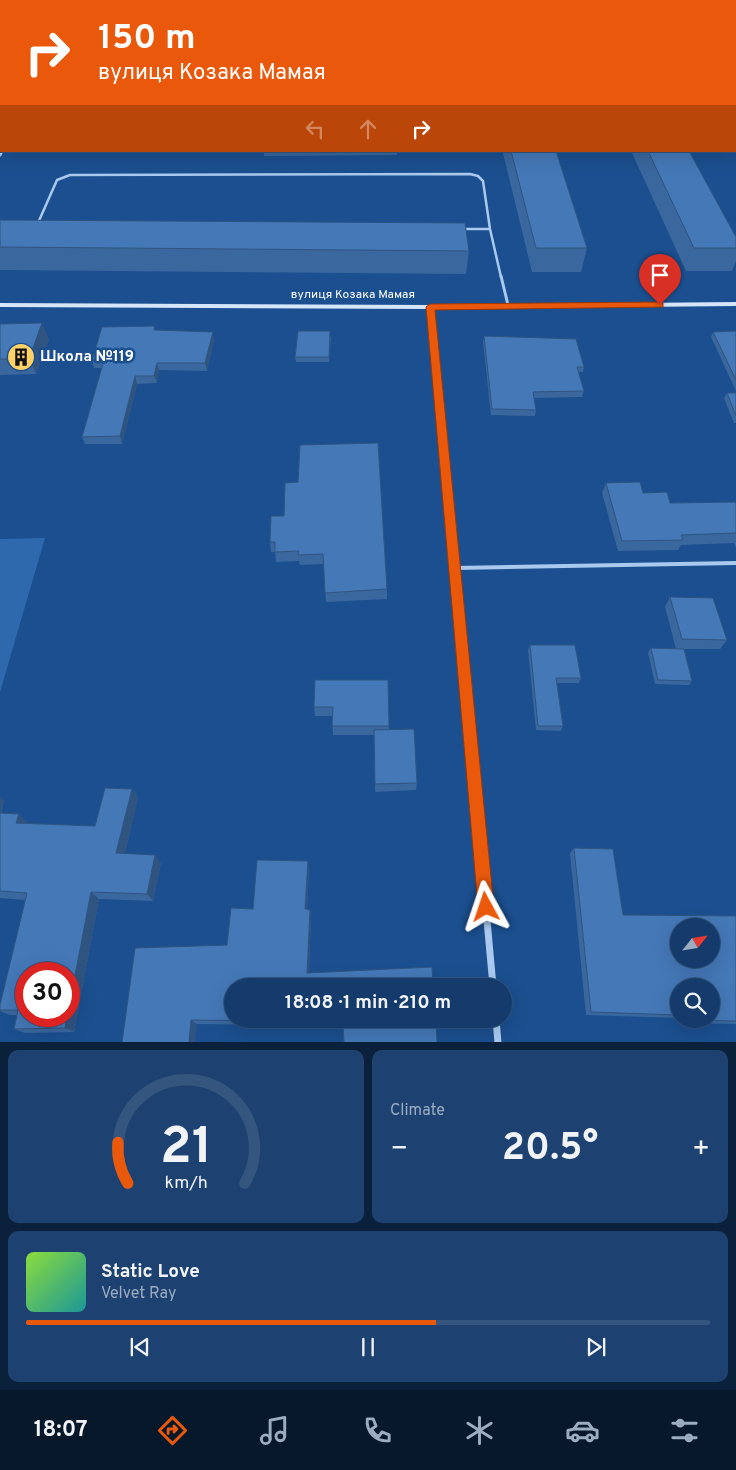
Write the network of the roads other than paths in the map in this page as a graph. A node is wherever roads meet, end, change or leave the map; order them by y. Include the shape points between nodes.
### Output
1 (40, 229) edge
2 (460, 229) edge
3 (490, 229) junction
4 (736, 304) edge
5 (0, 305) edge
6 (508, 305) junction
7 (430, 307) junction
8 (736, 563) edge
9 (455, 568) junction
10 (492, 978) edge
11 (497, 1028) edge
12 (498, 1042) edge

1 - 3 lane via 38,223 57,180 70,175 470,174 483,180
2 - 3 lane
3 - 6 lane
4 - 6 street, вулиця Козака Мамая
5 - 7 street, вулиця Козака Мамая
6 - 7 street, вулиця Козака Мамая
7 - 9 street
8 - 9 lane
9 - 10 street
11 - 12 street

